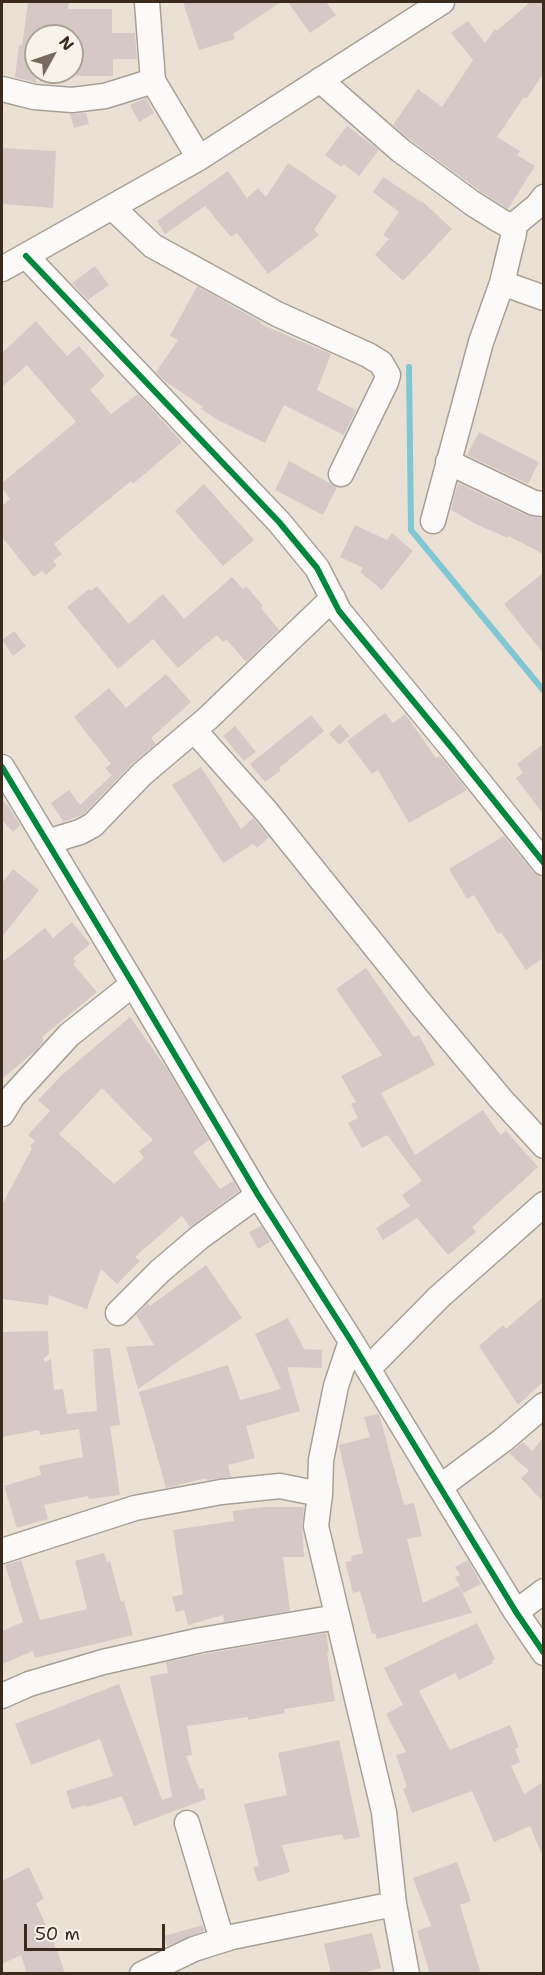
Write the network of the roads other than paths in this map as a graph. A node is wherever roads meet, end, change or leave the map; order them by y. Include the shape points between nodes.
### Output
1 (147, 2) edge
2 (442, 2) edge
3 (320, 80) junction
4 (153, 81) junction
5 (2, 89) edge
6 (199, 158) junction
7 (543, 197) edge
8 (112, 207) junction
9 (514, 225) junction
10 (26, 256) junction
11 (2, 269) edge
12 (502, 283) junction
13 (543, 298) edge
14 (448, 462) junction
15 (341, 474) dead end
16 (543, 504) edge
17 (433, 521) dead end
18 (333, 598) junction
19 (194, 730) junction
20 (3, 773) edge
21 (47, 842) junction
22 (543, 863) edge
23 (134, 984) junction
24 (2, 1114) edge
25 (543, 1146) edge
26 (258, 1195) junction
27 (543, 1204) edge
28 (118, 1313) dead end
29 (351, 1341) junction
30 (368, 1369) junction
31 (543, 1406) edge
32 (440, 1487) junction
33 (320, 1494) junction
34 (2, 1551) edge
35 (543, 1591) edge
36 (516, 1611) junction
37 (337, 1617) junction
38 (543, 1653) edge
39 (2, 1696) edge
40 (187, 1823) dead end
41 (394, 1904) junction
42 (222, 1940) junction
43 (142, 1974) edge
44 (407, 1974) edge

1 - 4 street
2 - 3 street
3 - 6 street
3 - 9 street via 400,150 472,203
4 - 5 street via 105,96 72,100
4 - 6 street
6 - 8 street
7 - 9 street
8 - 10 street
8 - 15 street via 153,246 278,314 381,363 388,375 386,382
9 - 12 street
10 - 11 street
10 - 18 street via 279,522 317,568
12 - 13 street
12 - 14 street via 481,342
14 - 16 street
14 - 17 street
18 - 19 street
18 - 22 street via 339,611
19 - 21 street via 141,774 93,825
19 - 25 street via 266,811 422,1005
20 - 21 street
21 - 23 street
23 - 24 street via 69,1035 13,1096
23 - 26 street
26 - 28 street via 200,1237
26 - 29 street
27 - 30 street via 439,1297
29 - 30 street
29 - 33 street via 336,1386 321,1460
30 - 32 street
31 - 32 street
32 - 36 street
33 - 34 street via 280,1486 221,1492 135,1508
33 - 37 street via 316,1527
35 - 36 street
36 - 38 street
37 - 39 street via 201,1640 103,1662
37 - 41 street via 384,1812
40 - 42 street
41 - 42 street
41 - 44 street
42 - 43 street

